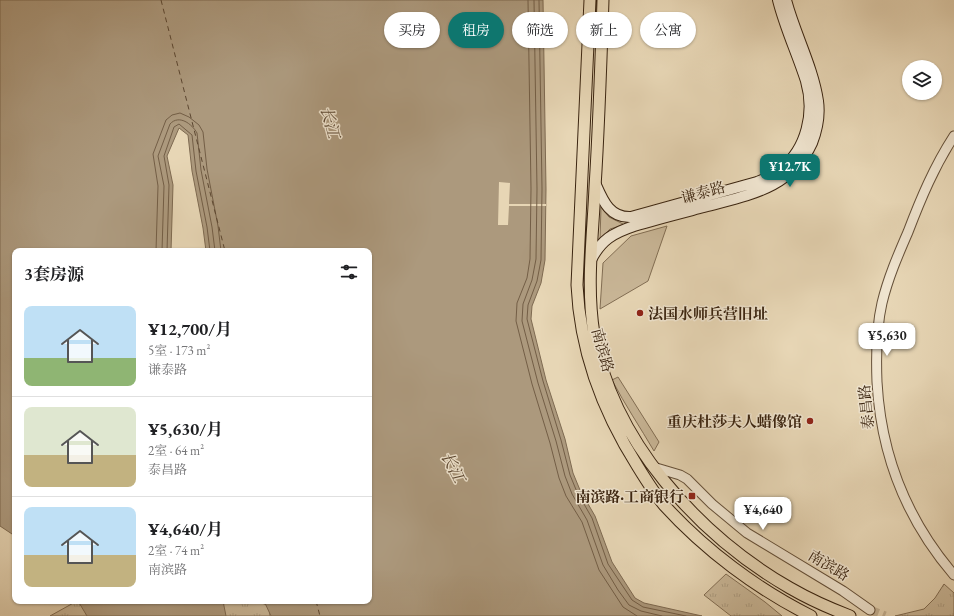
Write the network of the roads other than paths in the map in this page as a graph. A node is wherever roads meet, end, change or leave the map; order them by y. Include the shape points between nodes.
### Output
1 (590, 0) edge
2 (595, 0) edge
3 (603, 0) edge
4 (778, 0) edge
5 (786, 0) edge
6 (589, 12) edge
7 (603, 12) edge
8 (588, 48) edge
9 (601, 48) edge
10 (954, 136) edge
11 (596, 185) junction
12 (591, 260) junction
13 (653, 466) junction
14 (954, 575) edge
15 (870, 610) tunnel mouth
16 (811, 616) edge
17 (850, 616) edge

1 - 6 main road, 南滨路
2 - 3 main road
3 - 7 main road, 南滨路
4 - 11 main road, 谦泰路 via 783,22 806,81 810,103 809,124 801,145 792,158 771,176 756,182 631,217 622,216 611,210 603,201
5 - 12 main road, 谦泰路 via 813,79 818,102 815,136 798,165 786,177 761,191 620,231 601,244
8 - 16 main road, 南滨路 via 577,285 582,334 594,377 626,449 663,504 725,561 789,605
9 - 11 main road, 南滨路
10 - 14 street, 泰昌路 via 930,178 887,284 879,323 876,367 882,432 898,483 923,533 938,557
11 - 12 main road, 南滨路
12 - 13 main road, 南滨路 via 591,306 598,354 604,374 622,416
13 - 15 street, 南滨路 via 687,479 747,533
13 - 17 main road, 南滨路 via 692,512 734,550 790,588

